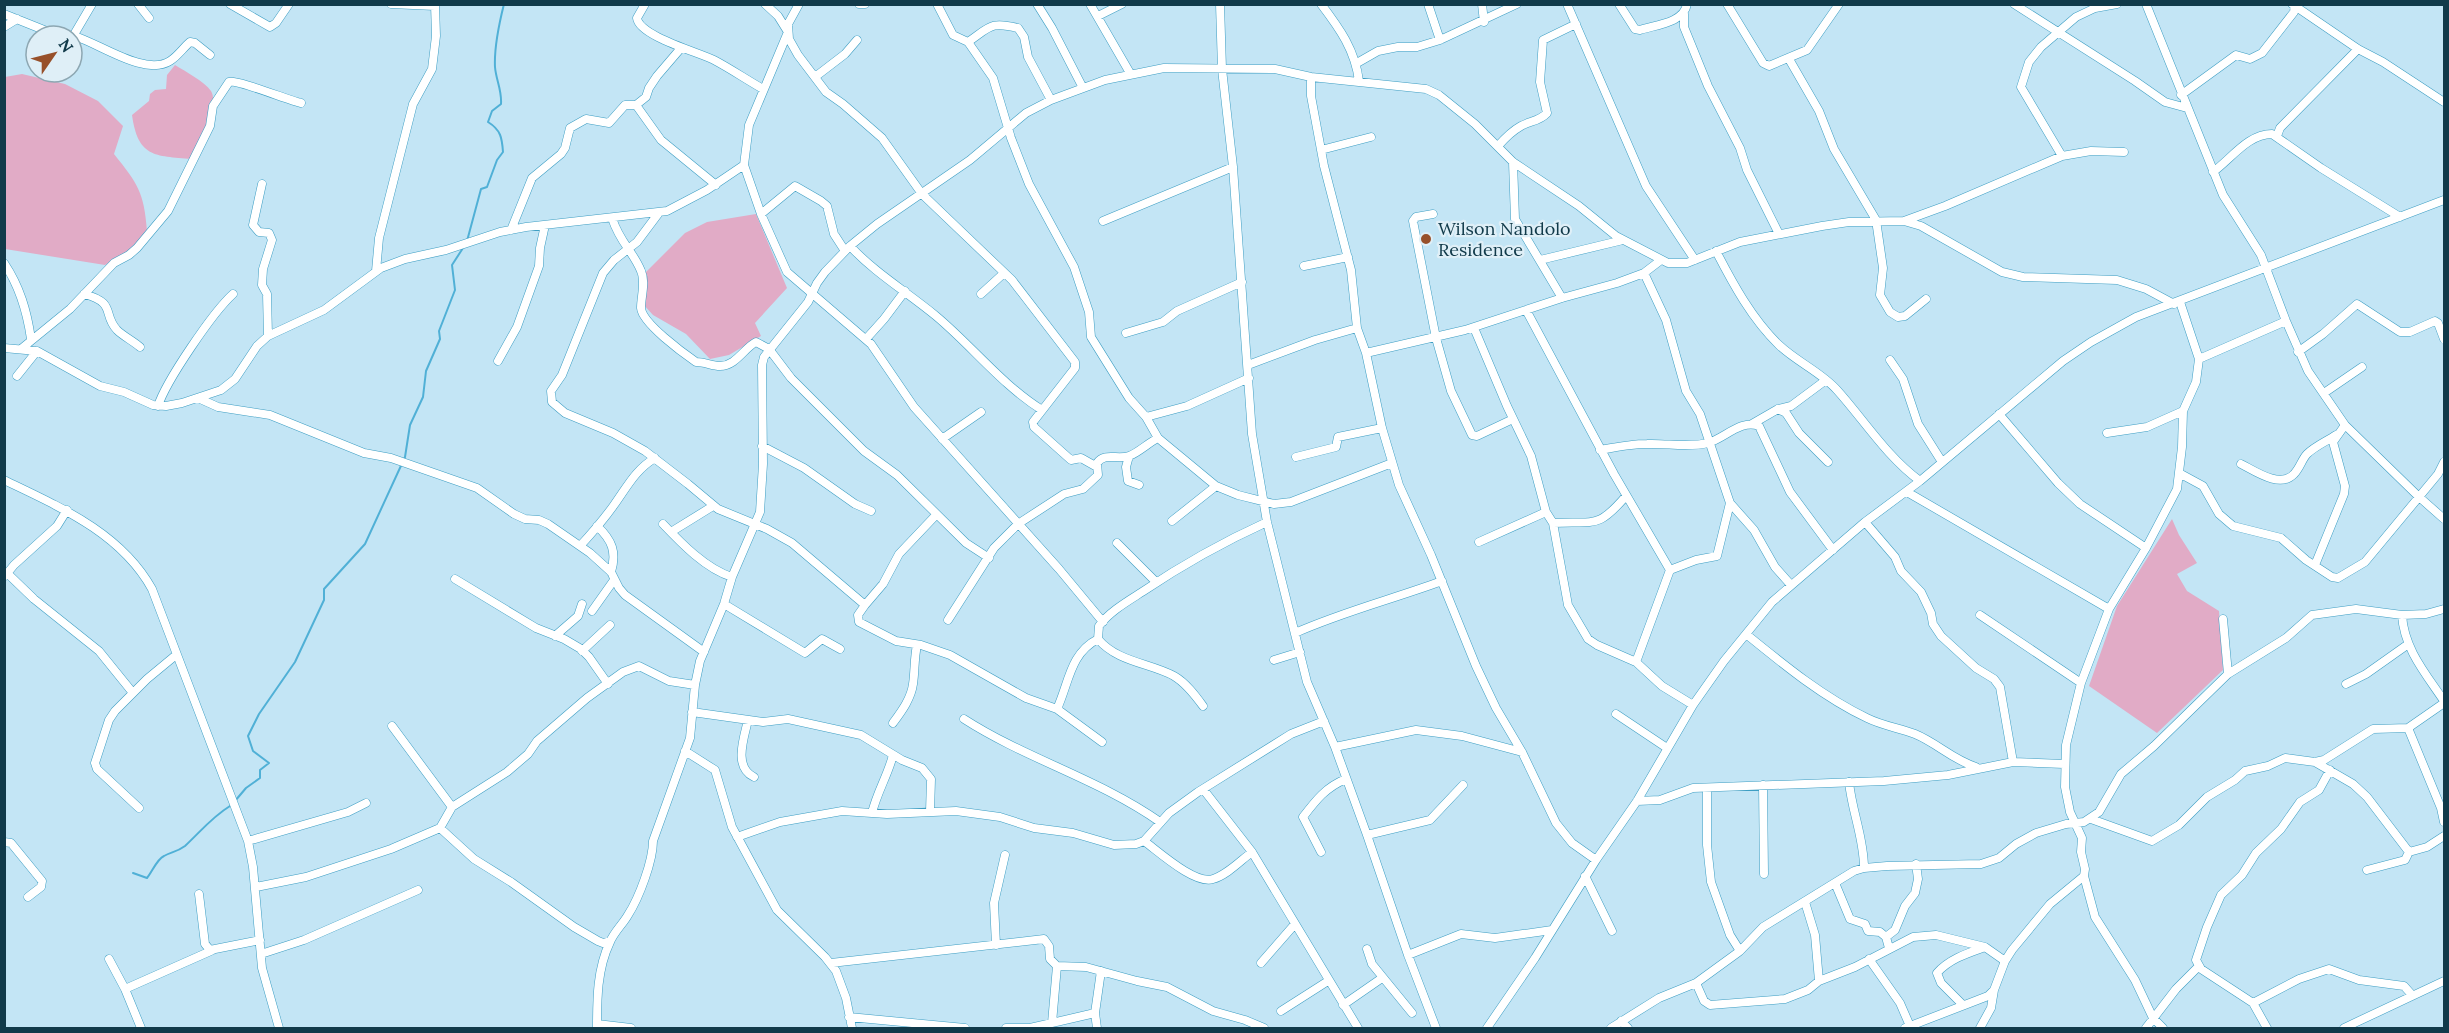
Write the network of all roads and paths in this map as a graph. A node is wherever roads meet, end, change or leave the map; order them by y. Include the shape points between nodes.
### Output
1 (92, 4) edge
2 (138, 4) edge
3 (230, 4) edge
4 (289, 4) edge
5 (391, 4) edge
6 (645, 4) edge
7 (765, 4) edge
8 (798, 4) edge
9 (859, 4) edge
10 (865, 4) edge
11 (937, 4) edge
12 (1037, 4) edge
13 (1090, 4) edge
14 (1122, 4) edge
15 (1220, 4) edge
16 (1321, 4) edge
17 (1428, 4) edge
18 (1482, 4) edge
19 (1517, 4) edge
20 (1567, 4) edge
21 (1619, 4) edge
22 (1687, 4) edge
23 (1727, 4) edge
24 (1839, 4) edge
25 (2014, 4) edge
26 (2117, 4) edge
27 (2146, 4) edge
28 (435, 5) edge
29 (2294, 5) edge
30 (4, 14) edge
31 (1684, 14) junction
32 (1098, 16) junction
33 (149, 18) dead end
34 (17, 20) junction
35 (1484, 22) junction
36 (28, 24) edge
37 (80, 24) edge
38 (1576, 24) junction
39 (4, 27) edge
40 (788, 32) junction
41 (2058, 34) junction
42 (857, 40) dead end
43 (1440, 40) junction
44 (84, 41) edge
45 (968, 42) junction
46 (681, 48) junction
47 (2358, 49) junction
48 (210, 55) dead end
49 (1789, 59) junction
50 (1357, 63) junction
51 (1222, 69) junction
52 (1130, 74) junction
53 (1311, 76) junction
54 (814, 77) junction
55 (1359, 81) junction
56 (1083, 88) junction
57 (764, 89) junction
58 (2181, 95) junction
59 (1051, 99) junction
60 (2445, 102) edge
61 (301, 103) dead end
62 (636, 105) junction
63 (2187, 108) junction
64 (1008, 130) junction
65 (2277, 136) junction
66 (1371, 137) dead end
67 (1498, 146) junction
68 (1321, 150) junction
69 (2124, 152) dead end
70 (2062, 156) junction
71 (1513, 162) junction
72 (744, 165) junction
73 (1233, 167) junction
74 (2213, 172) junction
75 (262, 184) dead end
76 (716, 184) junction
77 (922, 194) junction
78 (2445, 200) edge
79 (761, 213) junction
80 (658, 214) junction
81 (1433, 214) dead end
82 (2400, 217) junction
83 (612, 218) junction
84 (1876, 220) junction
85 (1103, 221) dead end
86 (1904, 221) junction
87 (545, 225) junction
88 (511, 230) junction
89 (1779, 234) junction
90 (1624, 240) junction
91 (848, 248) junction
92 (627, 249) junction
93 (1716, 250) junction
94 (1348, 257) junction
95 (1540, 260) junction
96 (1661, 260) junction
97 (1695, 260) junction
98 (4, 263) edge
99 (1304, 267) dead end
100 (2267, 268) junction
101 (376, 271) junction
102 (1644, 273) junction
103 (1003, 274) junction
104 (1242, 282) junction
105 (905, 291) junction
106 (812, 293) junction
107 (84, 294) junction
108 (233, 294) dead end
109 (981, 294) dead end
110 (1562, 297) junction
111 (1926, 299) dead end
112 (2177, 303) junction
113 (1526, 310) junction
114 (2286, 321) junction
115 (1357, 328) junction
116 (1474, 328) junction
117 (1126, 333) dead end
118 (268, 336) junction
119 (1436, 338) junction
120 (31, 339) junction
121 (866, 339) junction
122 (2445, 339) edge
123 (140, 347) dead end
124 (4, 348) edge
125 (21, 349) junction
126 (769, 349) junction
127 (37, 351) junction
128 (2298, 352) junction
129 (1366, 354) junction
130 (2199, 359) junction
131 (1890, 360) dead end
132 (498, 361) dead end
133 (1248, 365) junction
134 (2362, 367) dead end
135 (17, 376) dead end
136 (1249, 378) junction
137 (1826, 380) junction
138 (2324, 393) junction
139 (198, 398) junction
140 (158, 406) junction
141 (1778, 409) junction
142 (1042, 410) junction
143 (2183, 411) junction
144 (981, 412) dead end
145 (1999, 414) junction
146 (1146, 417) junction
147 (1513, 419) junction
148 (1752, 424) junction
149 (2344, 425) junction
150 (1382, 428) junction
151 (2107, 434) dead end
152 (2337, 435) junction
153 (1158, 438) junction
154 (942, 439) junction
155 (1709, 442) junction
156 (762, 446) junction
157 (1600, 450) junction
158 (1129, 456) junction
159 (1296, 457) dead end
160 (655, 458) junction
161 (1392, 462) junction
162 (1828, 462) dead end
163 (1942, 462) junction
164 (2445, 462) edge
165 (2241, 464) dead end
166 (1097, 467) junction
167 (2179, 472) junction
168 (4, 480) edge
169 (1920, 481) junction
170 (1139, 484) dead end
171 (1216, 486) junction
172 (1907, 492) junction
173 (1626, 496) junction
174 (2418, 496) junction
175 (1263, 501) junction
176 (1730, 503) junction
177 (713, 506) junction
178 (67, 510) junction
179 (871, 511) dead end
180 (1546, 512) junction
181 (936, 515) junction
182 (2445, 519) edge
183 (1172, 521) dead end
184 (1267, 522) junction
185 (1865, 522) junction
186 (1553, 523) junction
187 (663, 524) dead end
188 (755, 524) junction
189 (1018, 524) junction
190 (597, 526) junction
191 (671, 532) junction
192 (1479, 542) dead end
193 (1117, 543) dead end
194 (580, 546) junction
195 (2146, 548) junction
196 (1833, 550) junction
197 (989, 558) junction
198 (2315, 564) junction
199 (1670, 570) junction
200 (6, 575) edge
201 (612, 576) junction
202 (732, 577) junction
203 (455, 579) dead end
204 (1442, 581) junction
205 (1156, 582) junction
206 (1791, 585) junction
207 (582, 604) dead end
208 (724, 604) junction
209 (865, 605) junction
210 (2109, 609) junction
211 (2445, 609) edge
212 (592, 610) dead end
213 (1980, 615) dead end
214 (2402, 615) junction
215 (2223, 619) dead end
216 (948, 620) dead end
217 (1102, 622) junction
218 (610, 624) dead end
219 (1295, 633) junction
220 (1746, 634) junction
221 (555, 636) junction
222 (1098, 639) junction
223 (917, 645) junction
224 (2407, 645) junction
225 (840, 649) dead end
226 (582, 651) junction
227 (704, 652) junction
228 (1300, 652) junction
229 (176, 655) junction
230 (1275, 660) dead end
231 (1636, 662) junction
232 (2228, 674) junction
233 (2081, 683) junction
234 (608, 684) junction
235 (2346, 684) dead end
236 (695, 686) junction
237 (133, 693) junction
238 (2445, 702) edge
239 (1692, 705) junction
240 (1203, 706) dead end
241 (1057, 709) junction
242 (692, 712) junction
243 (1616, 714) dead end
244 (964, 719) dead end
245 (748, 720) junction
246 (1324, 721) junction
247 (893, 723) dead end
248 (392, 726) dead end
249 (2408, 728) junction
250 (1102, 742) dead end
251 (1335, 747) junction
252 (1667, 748) junction
253 (685, 751) junction
254 (1522, 752) junction
255 (892, 755) junction
256 (2013, 762) junction
257 (2315, 762) junction
258 (2064, 764) junction
259 (1978, 768) junction
260 (2330, 770) junction
261 (754, 777) dead end
262 (1346, 780) junction
263 (1849, 782) junction
264 (1462, 784) dead end
265 (1763, 785) junction
266 (1707, 788) junction
267 (1203, 789) junction
268 (1637, 801) junction
269 (366, 803) dead end
270 (452, 807) junction
271 (139, 808) dead end
272 (930, 812) junction
273 (872, 813) junction
274 (2091, 819) junction
275 (1160, 822) junction
276 (2445, 822) edge
277 (2075, 823) junction
278 (440, 828) junction
279 (1367, 835) junction
280 (737, 837) junction
281 (2444, 837) edge
282 (248, 841) junction
283 (1144, 841) junction
284 (4, 842) edge
285 (1252, 852) junction
286 (1321, 852) dead end
287 (2409, 852) junction
288 (1005, 855) dead end
289 (1596, 860) junction
290 (1916, 864) junction
291 (1864, 868) junction
292 (2367, 870) dead end
293 (1764, 874) dead end
294 (1585, 876) junction
295 (2084, 876) junction
296 (1835, 883) junction
297 (256, 887) junction
298 (418, 890) dead end
299 (199, 894) dead end
300 (28, 897) dead end
301 (1805, 902) junction
302 (1295, 924) junction
303 (1552, 930) junction
304 (1612, 931) dead end
305 (1886, 937) junction
306 (260, 939) junction
307 (610, 940) junction
308 (996, 945) junction
309 (1985, 947) junction
310 (1889, 948) junction
311 (1367, 949) dead end
312 (213, 950) junction
313 (1740, 951) junction
314 (261, 954) junction
315 (1408, 955) junction
316 (109, 959) dead end
317 (1869, 959) junction
318 (2005, 961) junction
319 (831, 963) junction
320 (1261, 963) dead end
321 (1057, 966) junction
322 (2198, 967) junction
323 (1101, 971) junction
324 (1383, 978) junction
325 (1328, 981) junction
326 (1819, 981) junction
327 (2445, 981) edge
328 (1696, 983) junction
329 (125, 989) junction
330 (1994, 990) junction
331 (2412, 995) junction
332 (2253, 1003) junction
333 (1343, 1005) junction
334 (1963, 1005) junction
335 (1281, 1011) dead end
336 (1095, 1013) junction
337 (1412, 1013) dead end
338 (849, 1017) junction
339 (2153, 1018) junction
340 (1621, 1021) junction
341 (1052, 1023) junction
342 (597, 1026) edge
343 (1907, 1027) edge
344 (2264, 1027) edge
345 (141, 1029) edge
346 (279, 1029) edge
347 (631, 1029) edge
348 (852, 1029) edge
349 (965, 1029) edge
350 (1006, 1029) edge
351 (1097, 1029) edge
352 (1264, 1029) edge
353 (1358, 1029) edge
354 (1436, 1029) edge
355 (1487, 1029) edge
356 (1611, 1029) edge
357 (1628, 1029) edge
358 (1980, 1029) edge
359 (2146, 1029) edge
360 (2163, 1029) edge
361 (2344, 1029) edge

1 - 37 street
2 - 33 street
3 - 4 street via 270,27
5 - 28 street
6 - 46 street via 637,22
7 - 40 street
8 - 40 street
9 - 10 street
11 - 45 street via 953,35
12 - 56 street
13 - 32 street
14 - 32 street
15 - 51 street
16 - 50 street via 1349,42
17 - 43 street
18 - 35 street
19 - 35 street
20 - 38 street
21 - 31 street via 1635,29 1640,30
22 - 31 street
23 - 49 street via 1763,63 1772,65
24 - 49 street via 1812,45
25 - 41 street
26 - 41 street via 2076,17
27 - 58 street
28 - 101 street via 432,69 413,104 379,238
29 - 47 street
29 - 58 street via 2280,32 2262,53 2250,59 2236,55
30 - 34 street
31 - 89 street via 1684,27 1708,86
32 - 52 street
34 - 36 street
34 - 39 street
35 - 43 street
38 - 67 street via 1543,40 1540,82 1547,113 1543,119 1513,130
38 - 97 street via 1646,186
40 - 54 street via 792,46
40 - 57 street
41 - 63 street via 2165,102
41 - 70 street via 2033,55 2021,87
42 - 54 street
43 - 50 street via 1378,51
44 - 48 street via 152,66 169,62 190,42
45 - 59 street via 999,23 1018,28 1028,57
45 - 64 street via 993,78
46 - 57 street via 715,61
46 - 62 street
47 - 60 street
47 - 65 street via 2280,128
49 - 84 street via 1819,111 1834,150
50 - 55 street
51 - 52 street via 1164,68
51 - 53 street via 1275,69
51 - 73 street
52 - 56 street
53 - 55 street
53 - 68 street
54 - 77 street via 826,92 882,138
55 - 67 street via 1426,89 1439,95
56 - 59 street
57 - 72 street via 746,136
58 - 63 street
59 - 64 street via 1026,113
61 - 107 street via 236,80 229,82 213,106 210,126 171,206 137,248 114,262
62 - 76 street via 661,140
62 - 88 street via 625,105 609,123 586,119 570,128 561,154 532,178
63 - 74 street
64 - 77 street
64 - 146 street via 1029,184 1074,267 1089,312 1094,344
65 - 74 street via 2252,138
65 - 82 street
66 - 68 street
67 - 71 street
68 - 94 street
69 - 70 street via 2091,151
70 - 86 street
71 - 90 street
71 - 95 street via 1515,219
72 - 76 street
72 - 79 street
73 - 85 street
73 - 104 street
74 - 100 street
75 - 118 street via 253,225 259,232 269,233 272,240 262,285 267,294
76 - 80 street
77 - 91 street
77 - 103 street
78 - 82 street
79 - 91 street via 795,186 827,206 834,234
79 - 106 street via 787,272
80 - 83 street
80 - 92 street
81 - 119 street via 1413,221
82 - 100 street
83 - 87 street
83 - 92 street
84 - 86 street
84 - 89 street
84 - 111 street via 1883,268 1880,295 1890,312 1905,316
86 - 112 street via 1933,232 2002,272 2024,277 2117,280
87 - 88 street
87 - 132 street via 539,266 517,327
88 - 101 street
89 - 93 street
90 - 95 street
90 - 96 street
91 - 105 street
91 - 106 street
92 - 126 street via 643,278 643,316 696,362 721,366 733,362 756,342
92 - 160 street via 603,273 562,375 550,395 552,402 565,412 621,437
93 - 97 street
93 - 137 street via 1766,332
94 - 99 street
94 - 115 street
95 - 110 street
96 - 97 street via 1680,264
96 - 102 street
98 - 120 street via 25,306
100 - 112 street
100 - 114 street
101 - 118 street via 324,310
102 - 110 street
102 - 155 street via 1666,320 1686,391 1700,414
103 - 109 street
103 - 142 street via 1012,280 1075,362 1069,377
104 - 117 street via 1177,311 1162,322
104 - 133 street
105 - 121 street
105 - 142 street
106 - 121 street
106 - 126 street
107 - 120 street
107 - 123 street via 104,303 115,329
108 - 140 street via 180,365
110 - 113 street
112 - 130 street
112 - 145 street via 2136,317 2091,342
113 - 116 street
113 - 157 street
114 - 128 street
114 - 130 street
115 - 129 street
115 - 133 street
116 - 119 street
116 - 147 street
118 - 139 street via 229,385
119 - 129 street
119 - 147 street via 1450,391 1472,435
120 - 125 street
121 - 154 street
122 - 128 street via 2435,321 2400,332 2356,304
124 - 125 street
125 - 127 street
126 - 156 street via 762,365
126 - 181 street via 791,378 864,451 897,475
127 - 135 street
127 - 140 street via 99,386
128 - 138 street
129 - 150 street
130 - 143 street via 2196,382
131 - 163 street via 1902,379 1918,424
133 - 136 street
134 - 138 street
136 - 146 street via 1187,406
136 - 175 street via 1252,434
137 - 141 street via 1791,406
137 - 169 street
138 - 149 street
139 - 140 street
139 - 194 street via 218,407 270,415 364,453 386,456 477,488 514,514 548,524
141 - 148 street
141 - 162 street via 1786,413 1808,444
142 - 166 street via 1033,422 1034,427 1071,460 1081,458
143 - 151 street via 2147,427
143 - 167 street
144 - 154 street
145 - 163 street
145 - 195 street via 2080,504
146 - 153 street
147 - 180 street via 1531,456
148 - 155 street
148 - 196 street via 1764,433 1790,492
149 - 152 street
149 - 174 street
150 - 159 street via 1338,437 1336,447
150 - 161 street
152 - 165 street via 2307,454 2287,479 2264,476
152 - 198 street via 2333,442 2344,494
153 - 158 street
153 - 171 street
154 - 189 street
155 - 157 street via 1638,444
155 - 176 street
156 - 179 street
156 - 188 street via 761,499
157 - 173 street
158 - 166 street via 1105,457
158 - 170 street via 1128,481
160 - 177 street
160 - 190 street via 634,474
161 - 175 street via 1291,502
161 - 204 street via 1403,496
163 - 169 street
164 - 174 street
166 - 189 street via 1098,475 1083,489 1064,494
167 - 195 street via 2177,489
167 - 198 street via 2203,486 2219,514 2233,526 2281,538
168 - 178 street
169 - 172 street
171 - 175 street
171 - 183 street
172 - 185 street
172 - 210 street
173 - 186 street via 1611,514 1596,523
173 - 199 street
174 - 182 street
174 - 198 street via 2365,562 2342,578 2332,577
175 - 184 street
176 - 199 street via 1717,556
176 - 206 street via 1754,530 1775,567
177 - 188 street
177 - 191 street
178 - 200 street via 52,531
178 - 229 street via 93,526 141,570
180 - 186 street
180 - 192 street
181 - 197 street
181 - 209 street via 899,554 883,584
184 - 205 street via 1227,540
184 - 219 street
185 - 196 street
185 - 256 street via 1921,592 1941,636 2000,687
186 - 231 street via 1568,604 1582,630 1597,645
187 - 191 street
188 - 202 street
188 - 209 street via 792,543
189 - 197 street
189 - 217 street
190 - 194 street
190 - 201 street via 610,539
191 - 202 street
193 - 205 street
194 - 201 street
195 - 210 street
196 - 206 street
197 - 216 street
199 - 231 street
200 - 237 street via 99,651
201 - 212 street
201 - 227 street via 625,595
202 - 208 street
203 - 221 street
204 - 219 street
204 - 254 street via 1481,677
205 - 217 street
206 - 220 street
207 - 221 street via 578,616
208 - 225 street via 805,653 822,639
208 - 227 street
209 - 223 street via 858,615 862,624 896,641
210 - 233 street
211 - 214 street
213 - 233 street
214 - 224 street
214 - 232 street via 2356,609 2312,615 2286,638
215 - 232 street
217 - 222 street
218 - 226 street
219 - 228 street
220 - 239 street
220 - 259 street via 1837,702 1890,727 1915,734
221 - 226 street
222 - 240 street via 1115,652 1175,676
222 - 241 street via 1083,649 1073,663
223 - 241 street via 950,655 1026,698
223 - 247 street via 911,691
224 - 235 street
224 - 238 street
226 - 234 street
227 - 236 street
228 - 230 street
228 - 246 street via 1306,682
229 - 237 street
229 - 282 street
231 - 239 street via 1662,686
232 - 274 street via 2121,774 2106,802
233 - 258 street
234 - 236 street via 639,666 669,681
234 - 270 street via 564,717 507,772
236 - 242 street
237 - 271 street via 109,720 95,763
238 - 249 street
239 - 252 street
241 - 250 street
242 - 245 street
242 - 253 street
243 - 252 street
244 - 275 street via 1136,805
245 - 255 street via 788,719 861,735
245 - 261 street via 742,764 746,773
246 - 251 street
246 - 267 street via 1291,734
248 - 270 street
249 - 257 street via 2373,729 2338,753
249 - 276 street
251 - 254 street via 1416,730 1462,736
251 - 262 street
252 - 268 street
253 - 280 street via 715,770
253 - 307 street via 635,902
254 - 289 street via 1556,823 1572,843
255 - 272 street via 929,774
255 - 273 street
256 - 258 street
256 - 259 street
257 - 260 street
257 - 274 street via 2285,758 2246,771 2207,797 2179,825 2151,841
258 - 277 street via 2065,787
259 - 263 street via 1938,776
260 - 287 street via 2367,797
260 - 322 street via 2319,790 2300,802 2242,875 2221,895 2206,927 2196,960
262 - 279 street
262 - 286 street via 1320,795 1303,817
263 - 265 street
263 - 291 street via 1864,849
264 - 279 street via 1430,820
265 - 266 street
265 - 293 street
266 - 268 street via 1693,788 1660,800
266 - 313 street via 1711,882 1730,935
267 - 275 street
267 - 285 street
268 - 289 street
269 - 282 street via 348,812
270 - 278 street
272 - 273 street
272 - 283 street via 1000,817 1114,845
273 - 280 street via 842,812 798,818
274 - 277 street
275 - 283 street
277 - 290 street via 2025,838 2000,858 1982,864
277 - 295 street via 2082,837
278 - 297 street via 306,877
278 - 307 street via 474,859 574,927 603,943
279 - 315 street
280 - 319 street via 777,910
281 - 287 street
282 - 297 street
283 - 285 street via 1204,881 1215,879
284 - 300 street via 11,843 42,881 41,887
285 - 302 street
287 - 292 street via 2404,860
288 - 308 street via 994,903
289 - 294 street
290 - 291 street
290 - 305 street via 1918,879 1914,893 1895,930
291 - 296 street
294 - 303 street
294 - 304 street
295 - 318 street via 2050,904
295 - 339 street via 2095,917 2135,980
296 - 301 street
296 - 305 street via 1850,919
297 - 306 street
298 - 314 street via 304,940
299 - 312 street via 206,944
301 - 313 street via 1763,927
301 - 326 street via 1815,935
302 - 320 street
302 - 325 street
303 - 315 street via 1495,938 1461,934
303 - 355 street
305 - 310 street
306 - 312 street
306 - 314 street
307 - 342 street via 600,971
308 - 319 street
308 - 321 street via 1044,939 1050,959
309 - 310 street via 1936,935 1913,937
309 - 318 street
309 - 334 street via 1960,956 1937,972 1941,983
310 - 317 street
311 - 324 street
312 - 329 street
313 - 328 street
314 - 346 street
315 - 354 street
316 - 329 street
317 - 326 street
317 - 343 street via 1900,1003
318 - 330 street
319 - 338 street via 846,998
321 - 323 street
321 - 341 street
322 - 332 street
322 - 339 street
323 - 336 street
323 - 352 street via 1167,987 1212,1011
324 - 333 street
324 - 337 street
325 - 333 street
325 - 335 street
326 - 328 street via 1785,999 1718,1006 1704,1001
327 - 331 street
328 - 340 street via 1659,998
329 - 345 street
330 - 334 street
330 - 358 street via 1991,1008
331 - 332 street via 2404,986 2360,980 2330,969 2299,979
331 - 361 street
332 - 344 street
333 - 353 street
334 - 343 street
336 - 341 street
336 - 351 street
338 - 348 street
338 - 349 street
339 - 359 street
339 - 360 street
340 - 356 street
340 - 357 street
341 - 350 street
342 - 347 street

